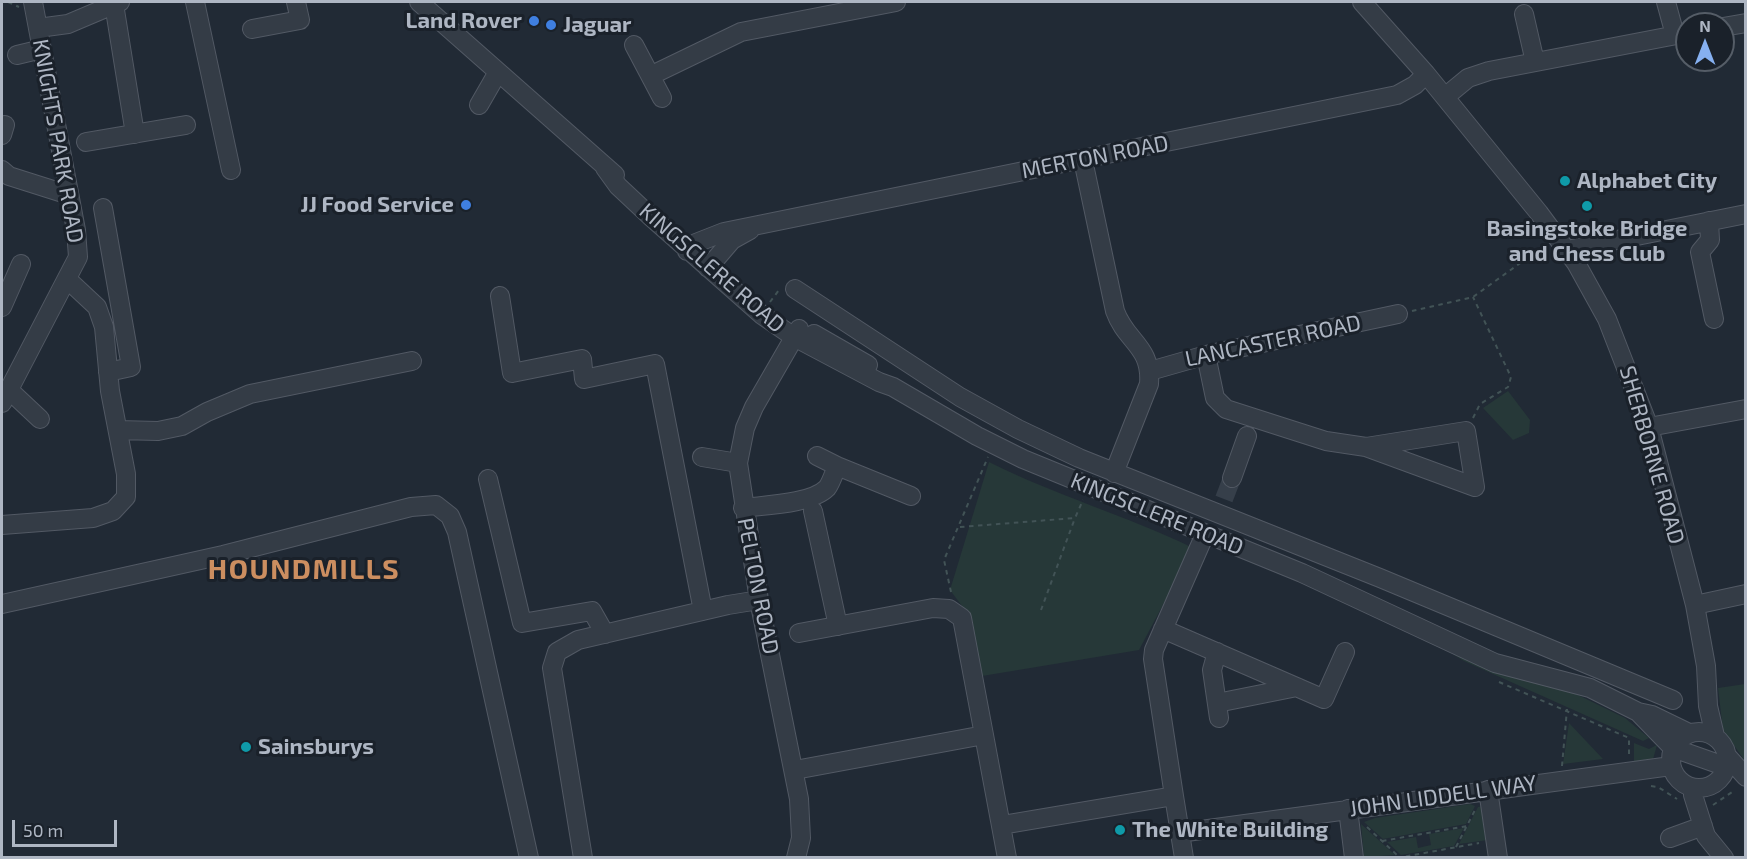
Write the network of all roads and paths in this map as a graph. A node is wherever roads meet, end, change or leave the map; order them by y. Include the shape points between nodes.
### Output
1 (8, 2) edge
2 (195, 2) edge
3 (296, 2) edge
4 (418, 2) edge
5 (896, 2) edge
6 (1362, 2) edge
7 (1666, 2) edge
8 (117, 3) edge
9 (27, 5) edge
10 (1524, 14) dead end
11 (1675, 21) edge
12 (38, 28) junction
13 (252, 29) dead end
14 (1675, 35) edge
15 (634, 45) dead end
16 (42, 49) junction
17 (17, 54) dead end
18 (1535, 62) junction
19 (498, 72) junction
20 (1426, 74) junction
21 (652, 75) junction
22 (1445, 97) junction
23 (662, 98) dead end
24 (479, 105) dead end
25 (186, 125) dead end
26 (135, 134) junction
27 (86, 142) dead end
28 (1083, 160) junction
29 (2, 170) edge
30 (231, 171) dead end
31 (69, 195) junction
32 (102, 208) dead end
33 (1746, 214) edge
34 (1709, 221) junction
35 (756, 227) junction
36 (1562, 244) junction
37 (692, 247) junction
38 (21, 264) dead end
39 (711, 265) junction
40 (67, 279) junction
41 (795, 290) dead end
42 (500, 296) dead end
43 (1473, 297) junction
44 (2, 307) edge
45 (1398, 314) joint
46 (1714, 319) dead end
47 (797, 332) junction
48 (1206, 355) junction
49 (412, 361) dead end
50 (1150, 371) junction
51 (108, 372) junction
52 (5, 396) edge
53 (960, 397) junction
54 (1746, 409) edge
55 (39, 419) dead end
56 (948, 420) junction
57 (1649, 427) junction
58 (118, 430) junction
59 (1466, 431) junction
60 (1245, 436) dead end
61 (1366, 447) junction
62 (989, 455) dead end
63 (817, 456) dead end
64 (702, 457) dead end
65 (738, 463) junction
66 (837, 466) junction
67 (1114, 473) junction
68 (1232, 478) tunnel mouth
69 (488, 479) dead end
70 (911, 496) dead end
71 (1085, 496) dead end
72 (743, 508) junction
73 (813, 511) dead end
74 (1075, 518) junction
75 (2, 525) edge
76 (960, 527) junction
77 (1204, 534) junction
78 (1380, 578) junction
79 (1746, 594) edge
80 (759, 600) junction
81 (1370, 603) junction
82 (2, 604) edge
83 (1695, 605) junction
84 (703, 610) junction
85 (1041, 610) dead end
86 (959, 616) junction
87 (838, 626) junction
88 (1163, 629) junction
89 (799, 633) dead end
90 (605, 634) junction
91 (1217, 652) junction
92 (1345, 652) dead end
93 (1490, 678) dead end
94 (1297, 687) junction
95 (1673, 700) dead end
96 (1567, 709) junction
97 (1638, 712) junction
98 (1702, 734) junction
99 (984, 735) junction
100 (1629, 757) dead end
101 (1672, 757) junction
102 (1562, 767) dead end
103 (795, 770) junction
104 (1733, 775) edge
105 (1642, 786) dead end
106 (1693, 788) junction
107 (1174, 796) junction
108 (1483, 797) junction
109 (1681, 807) dead end
110 (1348, 809) junction
111 (1705, 818) junction
112 (1363, 823) dead end
113 (1002, 825) junction
114 (1467, 826) junction
115 (1179, 833) junction
116 (1670, 838) dead end
117 (1382, 841) junction
118 (1456, 847) junction
119 (1497, 849) edge
120 (1398, 857) edge
121 (529, 858) edge
122 (583, 858) edge
123 (796, 858) edge
124 (1006, 858) edge
125 (1184, 858) edge
126 (1354, 858) edge
127 (1724, 858) edge

1 - 9 path
2 - 30 street
3 - 13 street via 300,20
4 - 19 street, KINGSCLERE ROAD
5 - 21 street via 741,32
6 - 20 street, SHERBORNE ROAD
7 - 11 street
8 - 12 street via 68,24
8 - 26 street
9 - 12 street, KNIGHTS PARK ROAD
10 - 18 street
12 - 16 street, KNIGHTS PARK ROAD
14 - 18 street
15 - 21 street
16 - 17 street
16 - 31 street, KNIGHTS PARK ROAD
18 - 22 street via 1468,78
19 - 24 street
19 - 37 street, KINGSCLERE ROAD via 624,180
20 - 22 street, SHERBORNE ROAD
20 - 28 street, MERTON ROAD via 1397,95
21 - 23 street
22 - 36 street, SHERBORNE ROAD
25 - 26 street
26 - 27 street
28 - 35 street, MERTON ROAD
28 - 50 street via 1115,311 1143,351
29 - 31 street via 9,176
31 - 40 street, KNIGHTS PARK ROAD via 78,257
32 - 51 street via 131,367
33 - 34 street
34 - 36 street
34 - 46 street via 1710,240 1700,252
35 - 37 street, MERTON ROAD via 724,232
35 - 39 street, MERTON ROAD via 732,240
36 - 43 path
36 - 57 street, SHERBORNE ROAD via 1607,319
37 - 39 street, KINGSCLERE ROAD
38 - 44 street
39 - 47 street, KINGSCLERE ROAD via 761,300
40 - 51 street via 97,307 104,327
40 - 52 street, KNIGHTS PARK ROAD
41 - 53 street, KINGSCLERE ROAD
42 - 84 street via 512,373 582,359 584,379 655,364
43 - 45 path
43 - 59 path via 1511,377 1508,387 1480,404
45 - 48 street, LANCASTER ROAD
47 - 56 street, KINGSCLERE ROAD via 842,348 883,375 893,387
47 - 65 street, PELTON ROAD via 754,407
48 - 50 street, LANCASTER ROAD
48 - 61 street via 1215,398 1226,408 1326,441
49 - 58 street via 250,394 182,426 158,431
50 - 67 street via 1149,384
51 - 58 street
52 - 55 street
53 - 56 street
53 - 67 street, KINGSCLERE ROAD via 1018,429
54 - 57 street
56 - 77 street, KINGSCLERE ROAD via 1023,459
57 - 83 street, SHERBORNE ROAD
58 - 75 street via 126,497 112,511 93,518
59 - 61 street
59 - 61 street via 1475,487
60 - 68 street
62 - 76 path
63 - 66 street
64 - 65 street
65 - 72 street, PELTON ROAD
66 - 70 street
66 - 72 street via 828,487 817,494
67 - 78 street, KINGSCLERE ROAD via 1221,506
69 - 90 street via 522,623 592,611
71 - 74 path
72 - 80 street, PELTON ROAD
73 - 87 street
74 - 76 path
74 - 85 path
76 - 86 path via 944,560
77 - 81 street, KINGSCLERE ROAD
77 - 88 street
78 - 81 street
78 - 95 street, KINGSCLERE ROAD
79 - 83 street
80 - 84 street
80 - 103 street, PELTON ROAD
81 - 97 street, KINGSCLERE ROAD via 1495,663 1590,688
82 - 121 street via 223,555 411,507 436,505 450,516 458,531
83 - 98 street, SHERBORNE ROAD via 1706,666 1708,706
84 - 90 street
86 - 87 street via 949,609 933,608
86 - 99 street
87 - 89 street
88 - 91 street
88 - 107 street via 1153,660
90 - 122 street via 578,640 557,652 552,668
91 - 94 street
91 - 94 street via 1212,670 1218,710
92 - 94 street via 1324,699
93 - 96 path
96 - 100 path via 1629,738
96 - 102 path
97 - 98 street, KINGSCLERE ROAD
97 - 101 street, KINGSCLERE ROAD
98 - 101 street via 1679,740
98 - 104 street
99 - 103 street
99 - 113 street
101 - 104 street
101 - 106 street, KINGSCLERE ROAD via 1679,781
101 - 108 street, JOHN LIDDELL WAY
103 - 123 street, PELTON ROAD via 801,838
104 - 106 street via 1707,788
104 - 111 path
105 - 109 path via 1658,787 1677,798
106 - 111 street
107 - 113 street
107 - 115 street
108 - 110 street, JOHN LIDDELL WAY
108 - 114 path
108 - 119 street
110 - 115 street, JOHN LIDDELL WAY
110 - 126 street
111 - 116 street
111 - 127 street via 1706,836
112 - 117 path
113 - 124 street
114 - 117 path
114 - 118 path
115 - 125 street
117 - 120 path
118 - 119 path
118 - 120 path

